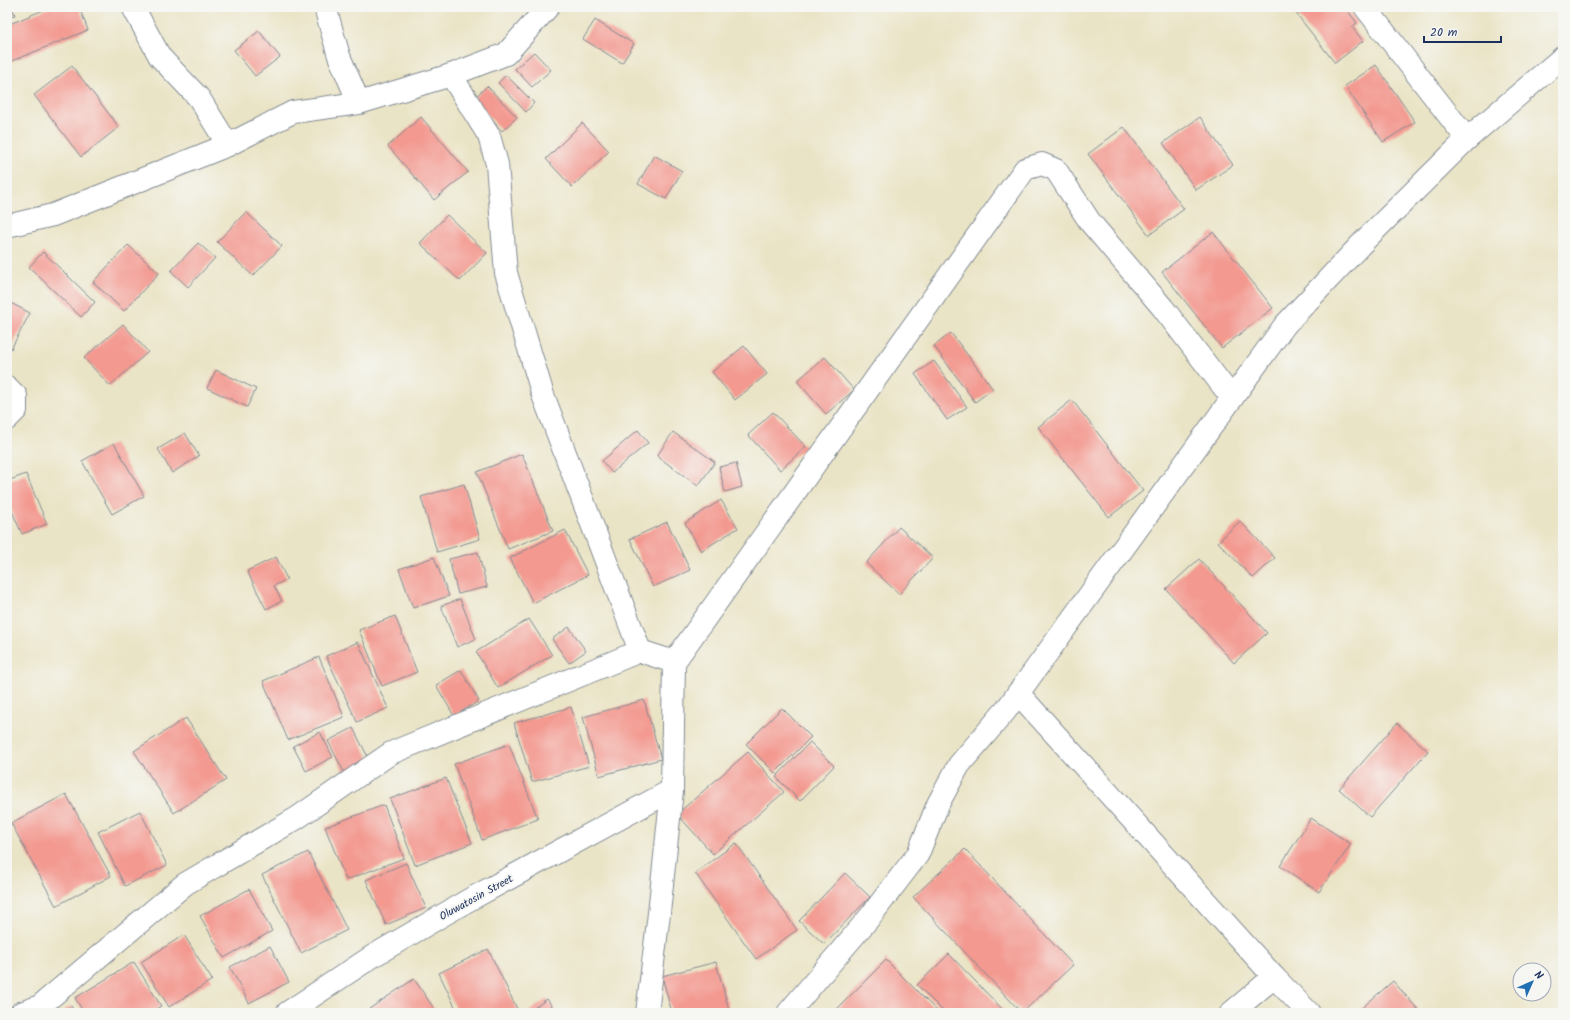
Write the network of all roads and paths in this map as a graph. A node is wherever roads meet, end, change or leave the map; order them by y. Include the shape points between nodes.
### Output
1 (133, 7) edge
2 (325, 7) edge
3 (548, 7) edge
4 (1365, 7) edge
5 (1563, 57) edge
6 (451, 75) junction
7 (359, 103) junction
8 (1467, 139) junction
9 (228, 145) junction
10 (7, 226) edge
11 (7, 387) edge
12 (1232, 398) junction
13 (7, 419) edge
14 (640, 651) junction
15 (674, 662) junction
16 (1018, 693) junction
17 (672, 790) junction
18 (1274, 977) junction
19 (21, 1013) edge
20 (286, 1013) edge
21 (647, 1013) edge
22 (788, 1013) edge
23 (1231, 1013) edge
24 (1309, 1013) edge

1 - 9 street via 160,57 199,98
2 - 7 street via 339,56
3 - 6 street via 506,54
4 - 8 street
5 - 8 street
6 - 7 street
6 - 14 street via 489,136 497,164 506,273 543,396
7 - 9 street via 293,112
8 - 12 street via 1366,238 1285,325
9 - 10 street via 53,215
11 - 13 street via 16,396 16,410
12 - 15 street via 1163,308 1090,222 1056,170 1042,164 1025,169
12 - 16 street
14 - 15 street
14 - 19 street via 391,753 297,818 185,884 40,1006
15 - 17 street
16 - 18 street
16 - 22 street via 960,765 938,804 918,854 869,918
17 - 20 street, Oluwatosin Street via 453,909 373,956
17 - 21 street
18 - 23 street
18 - 24 street

